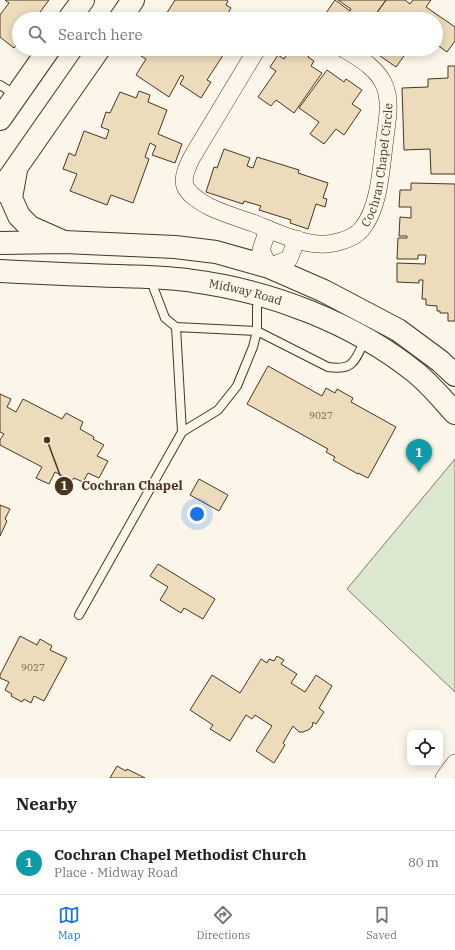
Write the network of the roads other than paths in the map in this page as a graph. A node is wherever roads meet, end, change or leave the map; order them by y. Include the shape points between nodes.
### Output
1 (83, 0) edge
2 (133, 0) edge
3 (75, 12) edge
4 (125, 12) edge
5 (42, 56) edge
6 (94, 56) edge
7 (253, 56) edge
8 (356, 56) edge
9 (8, 90) edge
10 (0, 119) edge
11 (16, 167) junction
12 (0, 191) edge
13 (268, 229) junction
14 (297, 239) junction
15 (64, 242) junction
16 (0, 243) edge
17 (269, 267) junction
18 (0, 272) edge
19 (154, 278) junction
20 (260, 296) junction
21 (176, 327) junction
22 (257, 331) junction
23 (365, 340) junction
24 (455, 375) edge
25 (455, 413) edge
26 (182, 432) junction
27 (79, 615) dead end
28 (455, 763) edge
29 (444, 778) edge

1 - 3 main road
2 - 4 main road
5 - 9 main road
6 - 11 main road
7 - 13 street, Cochran Chapel Circle via 192,157 185,172 185,185 192,196 207,206
8 - 14 street, Cochran Chapel Circle via 377,74 385,87 388,106 380,179 373,211 360,231 348,239 333,244 319,244
9 - 10 main road
11 - 12 main road
11 - 15 main road via 11,198 19,216 30,227
13 - 14 street, Cochran Chapel Circle
13 - 17 street via 261,250
14 - 17 street via 289,259
15 - 16 main road
15 - 17 main road via 175,247 216,252
17 - 20 main road
17 - 24 main road via 324,291 398,330 440,360
18 - 19 main road, Midway Road
19 - 20 main road, Midway Road via 193,281
19 - 21 lane via 154,289 165,318
20 - 22 lane
20 - 23 main road, Midway Road via 330,320
21 - 22 lane
21 - 26 lane
22 - 23 lane via 328,367 338,368 346,368 352,363
22 - 26 lane via 237,386 218,410
23 - 25 main road, Midway Road via 378,346 416,373
26 - 27 lane
28 - 29 street

